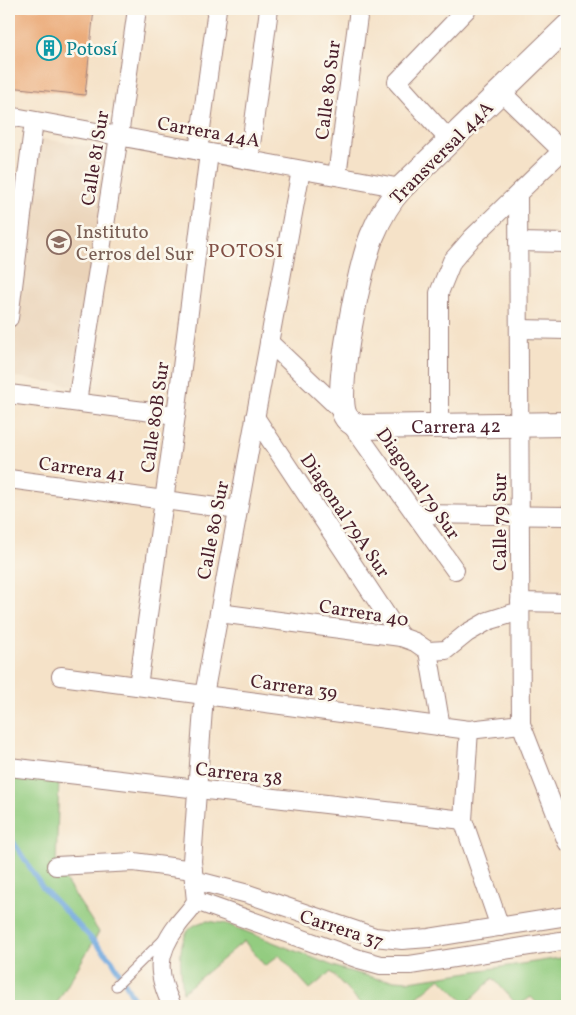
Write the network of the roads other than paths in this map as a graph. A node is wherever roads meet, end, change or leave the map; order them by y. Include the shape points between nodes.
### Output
1 (137, 9) edge
2 (217, 9) edge
3 (269, 9) edge
4 (359, 9) edge
5 (467, 9) edge
6 (567, 27) edge
7 (501, 92) junction
8 (9, 116) edge
9 (34, 121) junction
10 (119, 136) junction
11 (450, 141) junction
12 (565, 150) edge
13 (204, 152) junction
14 (248, 160) junction
15 (301, 170) junction
16 (337, 176) junction
17 (401, 188) junction
18 (518, 194) junction
19 (518, 242) junction
20 (567, 243) edge
21 (9, 318) edge
22 (519, 329) junction
23 (567, 330) edge
24 (269, 342) junction
25 (9, 394) edge
26 (77, 402) junction
27 (176, 414) junction
28 (255, 417) junction
29 (346, 417) junction
30 (519, 423) junction
31 (567, 424) edge
32 (439, 426) junction
33 (9, 479) edge
34 (164, 500) junction
35 (238, 510) junction
36 (415, 514) junction
37 (520, 515) junction
38 (567, 516) edge
39 (455, 570) dead end
40 (567, 603) edge
41 (520, 607) junction
42 (219, 613) junction
43 (401, 637) junction
44 (428, 651) junction
45 (62, 676) dead end
46 (138, 686) junction
47 (204, 695) junction
48 (521, 724) junction
49 (441, 727) junction
50 (468, 730) junction
51 (9, 767) edge
52 (197, 789) junction
53 (463, 820) junction
54 (567, 842) edge
55 (56, 866) dead end
56 (194, 875) junction
57 (196, 901) junction
58 (567, 916) edge
59 (177, 926) junction
60 (500, 927) junction
61 (567, 940) edge
62 (116, 986) dead end
63 (172, 1006) edge

1 - 10 street, Calle 81 Sur
2 - 13 street, Calle 80B Sur
3 - 14 street
4 - 16 street, Calle 80 Sur
5 - 11 street via 397,82
6 - 7 street, Transversal 44A
7 - 11 street, Transversal 44A
7 - 12 street
8 - 9 street, Carrera 44A
9 - 10 street, Carrera 44A
9 - 21 street
10 - 13 street, Carrera 44A
10 - 26 street, Calle 81 Sur
11 - 17 street, Transversal 44A
12 - 18 street
13 - 14 street, Carrera 44A
13 - 27 street, Calle 80B Sur
14 - 15 street, Carrera 44A
15 - 16 street, Carrera 44A
15 - 24 street, Calle 80 Sur
16 - 17 street, Carrera 44A
17 - 29 street, Transversal 44A via 378,222 361,272 342,382
18 - 19 street, Calle 79 Sur
18 - 32 street via 452,262 439,293
19 - 20 street
19 - 22 street, Calle 79 Sur
22 - 23 street
22 - 30 street, Calle 79 Sur
24 - 28 street, Calle 80 Sur
24 - 29 street, Diagonal 79 Sur
25 - 26 street
26 - 27 street
27 - 34 street, Calle 80B Sur
28 - 35 street, Calle 80 Sur
28 - 43 street, Diagonal 79A Sur
29 - 32 street, Carrera 42 via 361,427
29 - 36 street, Diagonal 79 Sur
30 - 31 street, Carrera 42
30 - 32 street, Carrera 42
30 - 37 street, Calle 79 Sur
33 - 34 street, Carrera 41
34 - 35 street, Carrera 41
34 - 46 street, Calle 80B Sur
35 - 42 street, Calle 80 Sur
36 - 37 street
36 - 39 street, Diagonal 79 Sur
37 - 38 street
37 - 41 street, Calle 79 Sur
40 - 41 street
41 - 44 street via 488,621 446,650
41 - 48 street, Calle 79 Sur
42 - 43 street, Carrera 40
42 - 47 street, Calle 80 Sur
43 - 44 street, Carrera 40
44 - 49 street
45 - 46 street, Carrera 39
46 - 47 street, Carrera 39
47 - 49 street, Carrera 39
47 - 52 street, Calle 80 Sur
48 - 50 street, Carrera 39
48 - 54 street, Calle 79 Sur
49 - 50 street, Carrera 39
50 - 53 street
51 - 52 street, Carrera 38
52 - 53 street, Carrera 38
52 - 56 street, Calle 80 Sur
53 - 60 street
55 - 56 street, Carrera 37 via 134,862
56 - 57 street, Calle 80 Sur
56 - 60 street, Carrera 37 via 375,937 428,938
57 - 59 street
57 - 61 street, Carrera 37 via 381,965 410,966
58 - 60 street, Carrera 37
59 - 62 lane
59 - 63 street via 162,949 160,966 163,988

